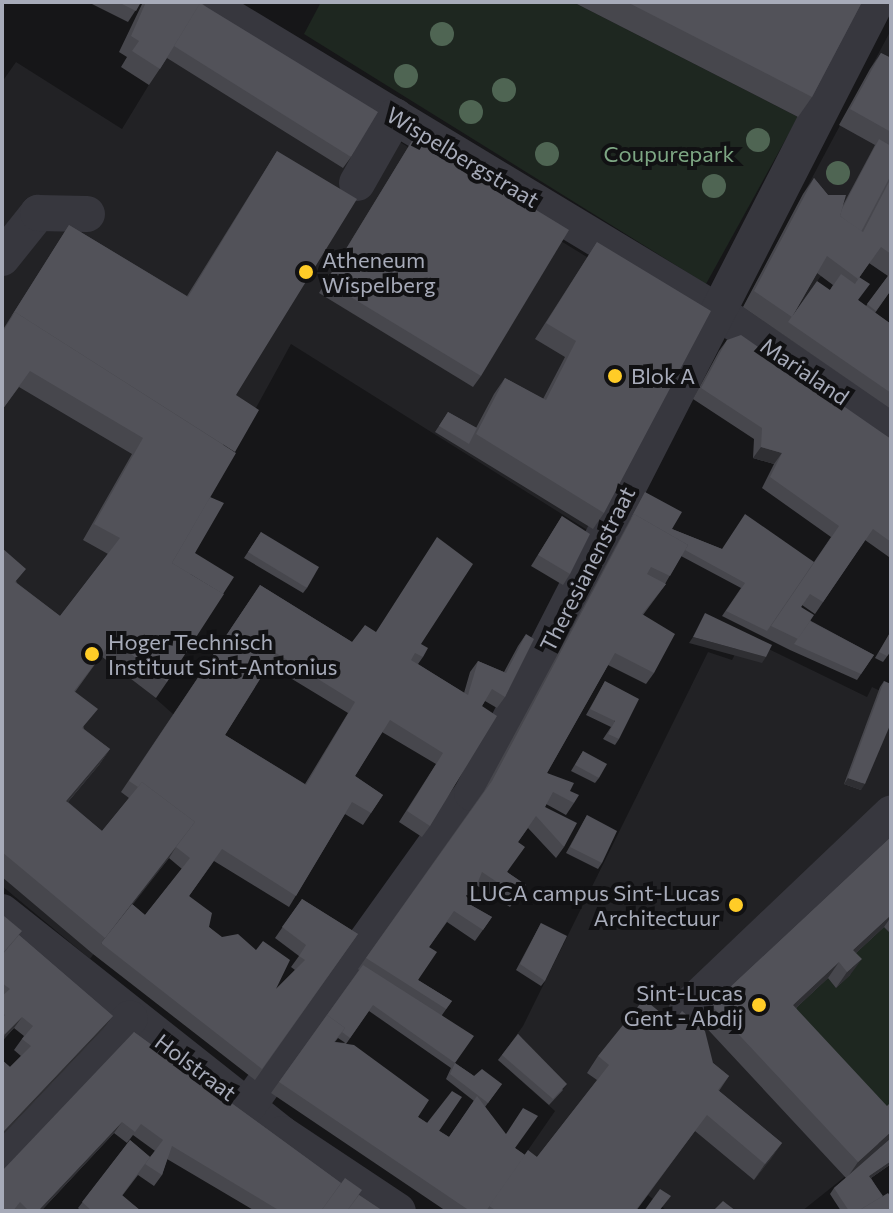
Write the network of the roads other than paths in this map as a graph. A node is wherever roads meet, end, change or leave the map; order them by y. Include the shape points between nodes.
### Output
1 (205, 2) edge
2 (876, 2) edge
3 (395, 116) junction
4 (357, 183) dead end
5 (87, 214) dead end
6 (2, 258) edge
7 (720, 313) junction
8 (891, 429) edge
9 (891, 814) edge
10 (2, 912) edge
11 (687, 1008) dead end
12 (130, 1018) junction
13 (248, 1106) junction
14 (2, 1155) edge
15 (398, 1211) edge

1 - 3 street, Wispelbergstraat
2 - 7 street, Theresianenstraat
3 - 4 street
3 - 7 street, Wispelbergstraat
5 - 6 street via 38,213
7 - 8 street, Marialand
7 - 13 street, Theresianenstraat via 472,793
9 - 11 street
10 - 12 street, Holstraat
12 - 13 street, Holstraat
12 - 14 street
13 - 15 street, Holstraat via 349,1192

